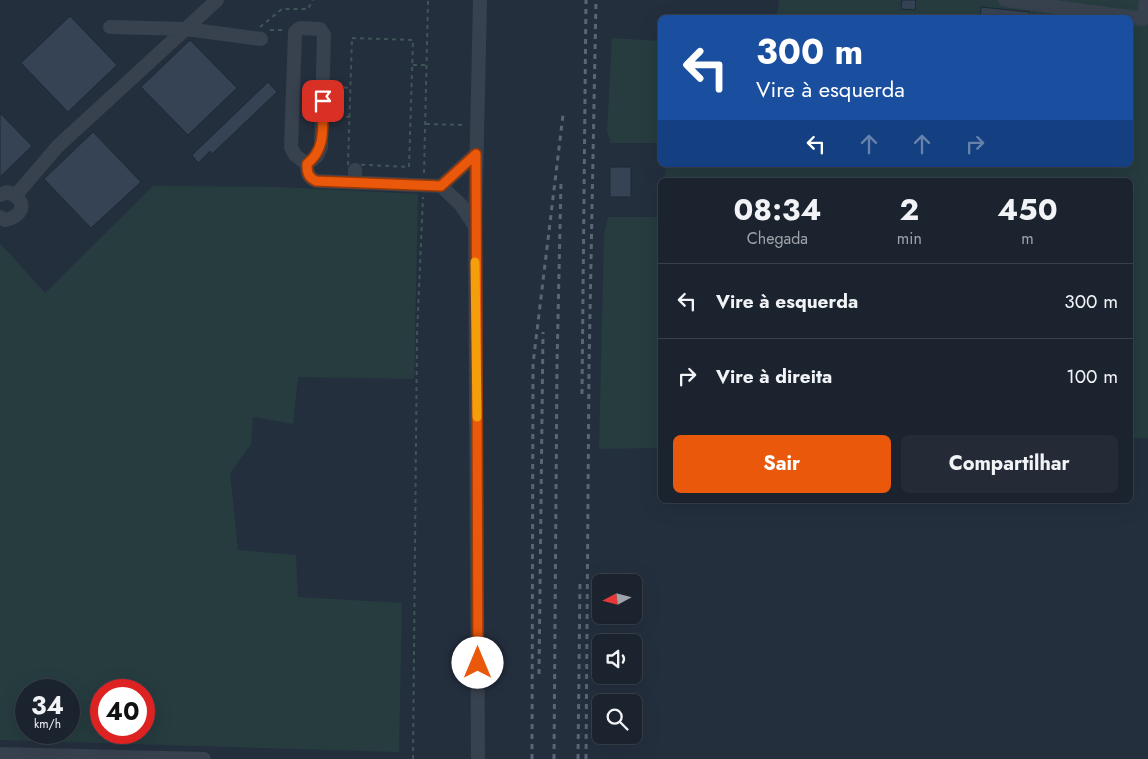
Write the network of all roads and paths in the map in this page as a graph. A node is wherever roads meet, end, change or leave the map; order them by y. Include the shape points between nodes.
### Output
1 (218, 0) edge
2 (313, 0) edge
3 (428, 0) edge
4 (469, 0) edge
5 (480, 0) edge
6 (1005, 0) edge
7 (1146, 0) edge
8 (1116, 15) edge
9 (1133, 17) edge
10 (1146, 19) edge
11 (478, 24) junction
12 (110, 27) dead end
13 (186, 29) junction
14 (295, 32) junction
15 (261, 39) dead end
16 (413, 65) junction
17 (428, 65) junction
18 (333, 87) dead end
19 (351, 88) junction
20 (322, 115) junction
21 (350, 117) junction
22 (426, 124) junction
23 (476, 125) junction
24 (476, 154) junction
25 (307, 164) junction
26 (424, 185) junction
27 (441, 186) junction
28 (0, 195) edge
29 (16, 195) junction
30 (0, 217) edge
31 (475, 226) junction
32 (0, 754) edge
33 (204, 759) edge
34 (412, 759) edge
35 (478, 759) edge

1 - 13 street
2 - 14 path via 308,10 282,9 256,30
3 - 17 path
4 - 11 street
5 - 11 street
6 - 8 street
7 - 10 street
9 - 10 street
11 - 23 street
12 - 13 street
13 - 15 street
13 - 29 street via 58,146
14 - 20 street via 300,28 323,31
14 - 25 street via 291,146 295,155
16 - 17 path
16 - 19 path via 413,40 352,38
16 - 21 path via 409,166 348,164
17 - 22 path
18 - 19 path
19 - 21 path
20 - 21 path via 336,116 336,101 339,101 339,116
20 - 25 street via 321,148
22 - 23 path
22 - 26 path
23 - 24 street
24 - 27 street
24 - 31 street
25 - 26 street via 307,173 316,181 355,176
26 - 27 street
26 - 34 path via 417,335
27 - 31 street
28 - 29 street via 7,192
29 - 30 street via 21,202 21,211 15,218 5,220
31 - 35 street
32 - 33 street

